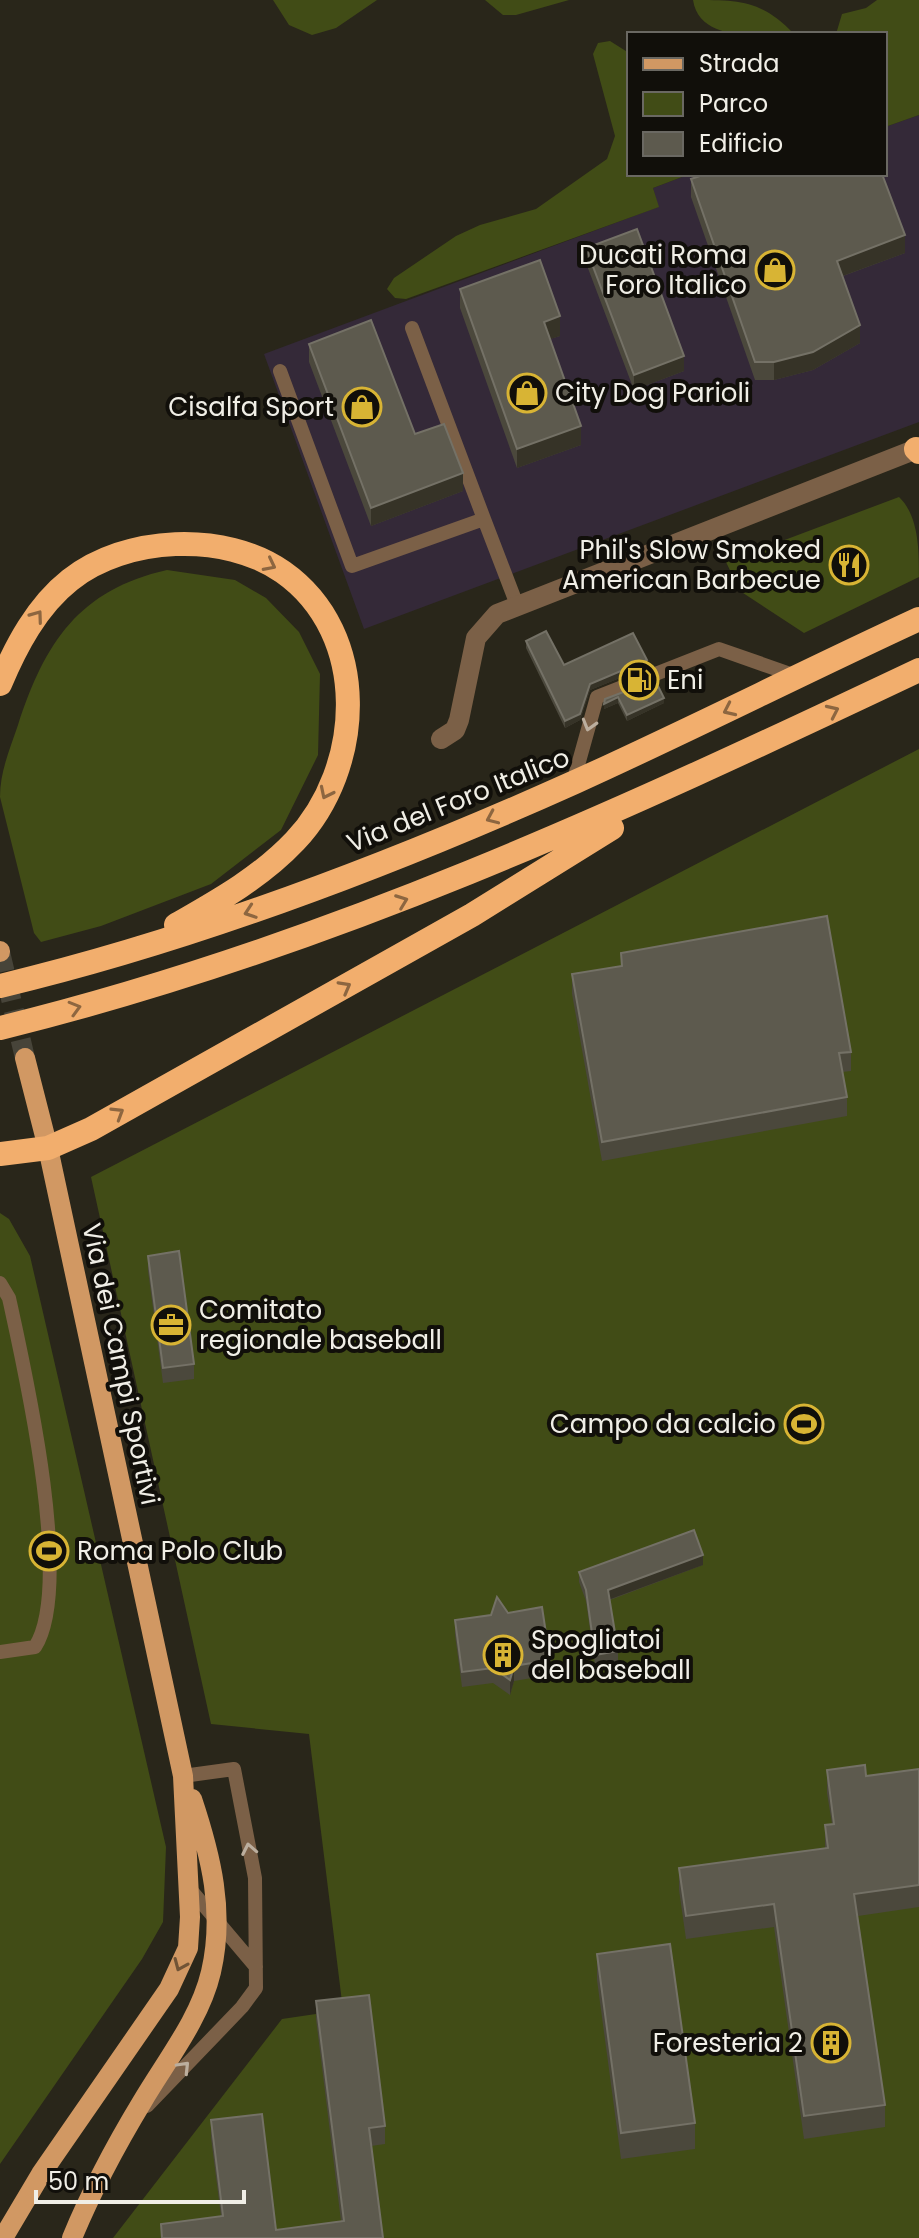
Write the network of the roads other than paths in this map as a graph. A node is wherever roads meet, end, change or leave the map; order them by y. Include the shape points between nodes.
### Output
1 (412, 328) dead end
2 (280, 371) dead end
3 (918, 450) edge
4 (484, 519) junction
5 (517, 605) junction
6 (919, 619) edge
7 (919, 670) edge
8 (799, 677) junction
9 (0, 684) edge
10 (441, 739) dead end
11 (687, 780) junction
12 (573, 783) junction
13 (130, 952) junction
14 (0, 986) edge
15 (0, 1028) edge
16 (25, 1058) tunnel mouth
17 (48, 1148) junction
18 (0, 1154) edge
19 (0, 1283) edge
20 (0, 1652) edge
21 (183, 1776) junction
22 (190, 1889) junction
23 (256, 1927) junction
24 (224, 1928) junction
25 (256, 1967) junction
26 (130, 2123) junction
27 (3, 2238) edge
28 (72, 2238) edge

1 - 4 lane
2 - 4 lane via 352,566
3 - 5 street
4 - 5 lane
5 - 10 street via 481,629 459,720
6 - 8 highway, Via del Foro Italico
11 -> 7 highway
8 -> 12 highway, Via del Foro Italico
8 -> 12 lane via 719,649 597,697
9 -> 13 highway via 33,620 69,580 108,559 149,547 196,545 258,559 300,586 333,632 347,682 347,732 340,761 313,818 247,882
15 -> 11 highway via 336,926 521,854
17 -> 11 highway via 91,1129 472,915
12 -> 13 highway, Via del Foro Italico via 296,895
13 - 14 highway, Via del Foro Italico
16 - 17 main road, Via dei Campi Sportivi
17 - 18 highway
17 - 21 main road, Via dei Campi Sportivi
19 - 20 lane via 9,1298 38,1434 48,1547 46,1630 35,1647
21 - 22 main road, Via dei Campi Sportivi
23 -> 21 lane via 255,1878 234,1769
21 - 24 main road, Via dei Campi Sportivi via 212,1865
22 - 24 lane
22 -> 27 main road, Via dei Campi Sportivi via 188,1948 177,1975
23 - 24 lane via 245,1934
23 - 25 lane
24 - 25 lane
24 - 26 main road, Via dei Campi Sportivi via 186,2028
26 -> 25 lane via 242,2007 256,1988
26 - 28 main road, Via dei Campi Sportivi

